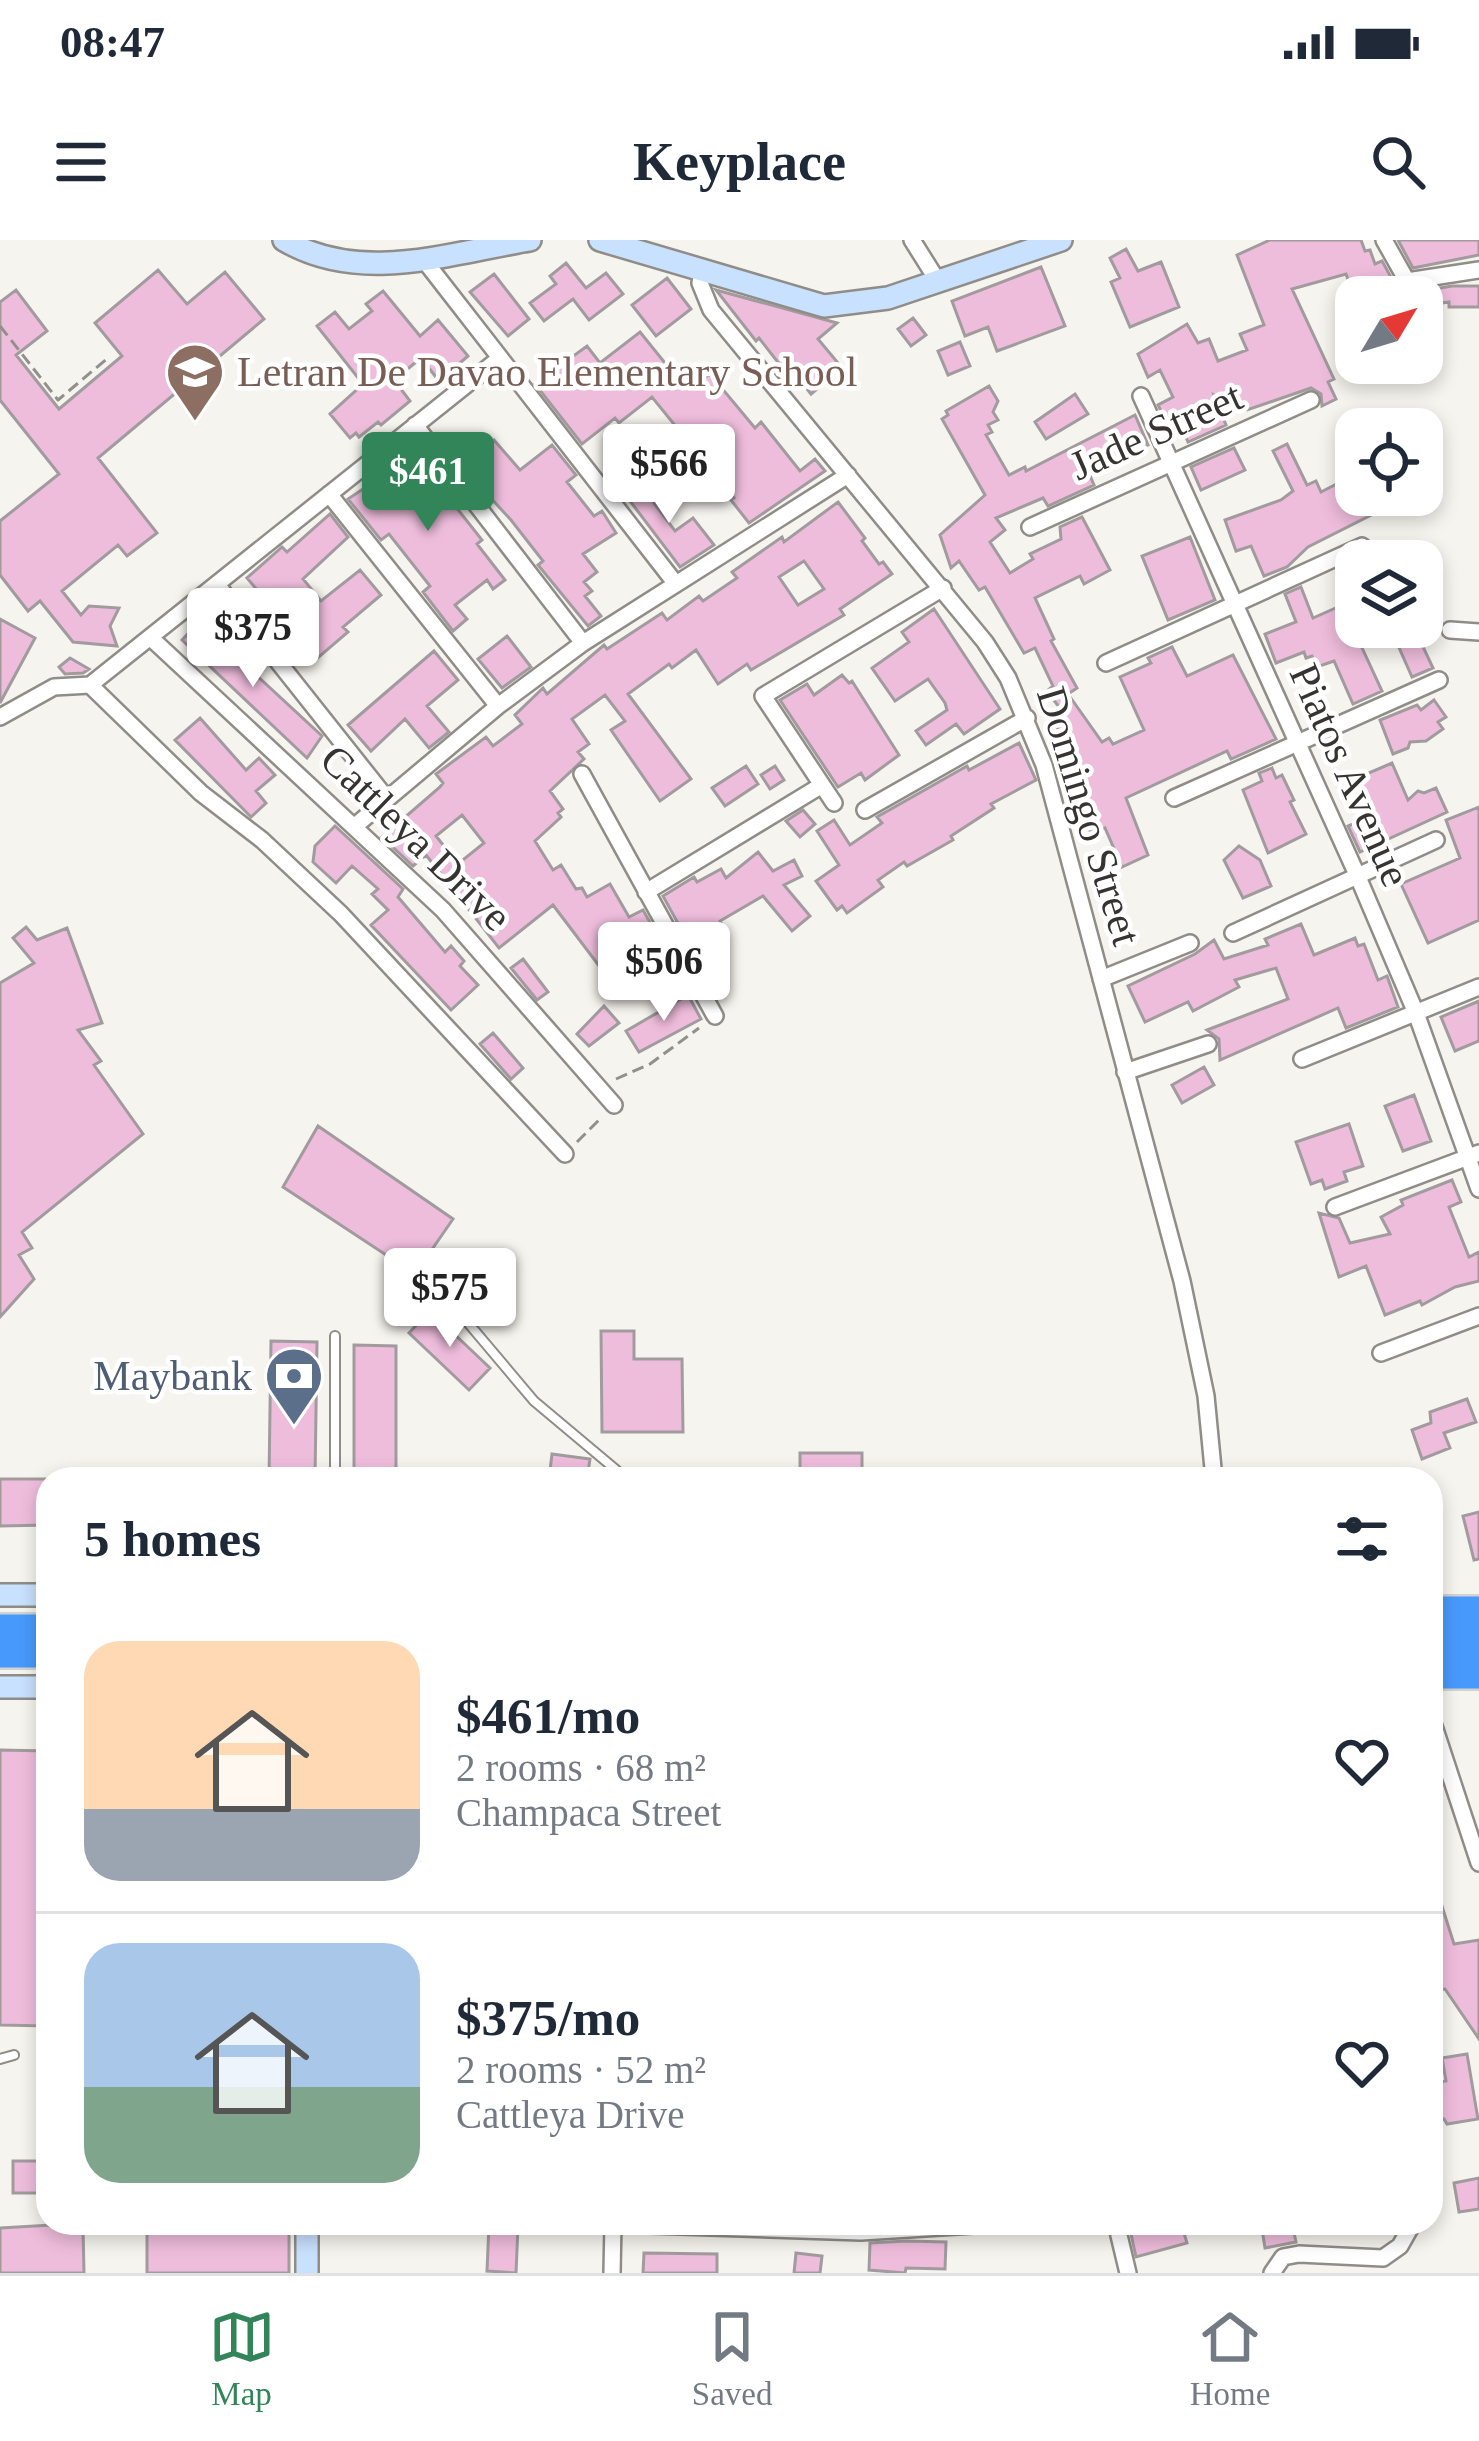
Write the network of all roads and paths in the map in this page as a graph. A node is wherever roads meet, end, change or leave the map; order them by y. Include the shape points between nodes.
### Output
1 (284, 240) edge
2 (530, 240) edge
3 (600, 240) edge
4 (911, 240) edge
5 (1060, 240) edge
6 (1384, 240) edge
7 (424, 260) junction
8 (703, 268) junction
9 (1479, 270) edge
10 (939, 283) junction
11 (0, 326) edge
12 (109, 357) dead end
13 (500, 358) junction
14 (1141, 396) dead end
15 (1311, 400) dead end
16 (415, 425) junction
17 (1172, 462) junction
18 (848, 475) junction
19 (329, 494) junction
20 (1030, 527) dead end
21 (1335, 558) edge
22 (676, 584) junction
23 (218, 586) junction
24 (943, 588) junction
25 (1234, 607) junction
26 (1450, 630) dead end
27 (1479, 632) edge
28 (152, 639) junction
29 (583, 643) junction
30 (1106, 663) dead end
31 (1439, 680) dead end
32 (91, 685) junction
33 (498, 706) junction
34 (0, 717) edge
35 (1027, 718) junction
36 (1298, 744) junction
37 (582, 774) dead end
38 (822, 785) junction
39 (1174, 798) dead end
40 (387, 799) junction
41 (834, 803) dead end
42 (865, 809) dead end
43 (355, 826) junction
44 (1436, 840) dead end
45 (1358, 878) junction
46 (646, 892) junction
47 (1233, 933) dead end
48 (1190, 943) dead end
49 (1101, 979) junction
50 (1479, 987) edge
51 (1415, 1013) junction
52 (715, 1016) joint
53 (1208, 1044) dead end
54 (1301, 1059) dead end
55 (1125, 1072) junction
56 (597, 1085) junction
57 (614, 1105) joint
58 (565, 1154) joint
59 (1473, 1155) edge
60 (1479, 1189) edge
61 (1335, 1207) dead end
62 (442, 1292) dead end
63 (1479, 1316) edge
64 (335, 1336) dead end
65 (1381, 1353) dead end
66 (335, 1467) edge
67 (612, 1467) edge
68 (1213, 1467) edge
69 (0, 1595) edge
70 (36, 1595) edge
71 (1443, 1598) edge
72 (1479, 1598) edge
73 (1443, 1610) edge
74 (1479, 1610) edge
75 (0, 1628) edge
76 (36, 1628) edge
77 (1443, 1629) edge
78 (1479, 1629) edge
79 (0, 1654) edge
80 (36, 1654) edge
81 (1443, 1654) edge
82 (1479, 1654) edge
83 (1443, 1675) edge
84 (1479, 1675) edge
85 (0, 1687) edge
86 (36, 1687) edge
87 (1443, 1687) edge
88 (1479, 1687) edge
89 (1443, 1754) edge
90 (1479, 1863) edge
91 (14, 2055) dead end
92 (0, 2059) edge
93 (307, 2235) edge
94 (614, 2235) edge
95 (1119, 2235) edge
96 (1406, 2235) edge
97 (1386, 2265) edge
98 (307, 2273) edge
99 (612, 2273) edge
100 (1128, 2273) edge
101 (1272, 2273) edge

1 - 7 street via 351,262
2 - 7 street
3 - 8 street
4 - 10 street
5 - 10 street
6 - 9 street via 1407,281
7 - 13 street
8 - 10 street via 824,306
8 - 18 street, Domingo Street via 711,310
11 - 12 path via 58,400
13 - 16 street
13 - 22 street
14 - 17 street, Piatos Avenue
15 - 17 street, Jade Street
16 - 19 street
16 - 29 street
17 - 20 street, Jade Street
17 - 25 street, Piatos Avenue
18 - 22 street
18 - 24 street, Domingo Street
19 - 23 street
19 - 33 street
21 - 25 street
22 - 29 street
23 - 28 street
23 - 40 street
24 - 35 street, Domingo Street via 997,660
24 - 38 street via 763,696
25 - 30 street
25 - 36 street, Piatos Avenue
26 - 27 street
28 - 32 street
28 - 43 street, Cattleya Drive
29 - 33 street
31 - 36 street
32 - 34 street via 54,687
32 - 58 street via 341,914
33 - 40 street
35 - 42 street
35 - 49 street, Domingo Street
36 - 39 street
36 - 45 street, Piatos Avenue
37 - 46 street
38 - 41 street
38 - 46 street
40 - 43 street
43 - 56 street, Cattleya Drive via 497,968
44 - 45 street
45 - 47 street
45 - 51 street, Piatos Avenue
46 - 52 street
48 - 49 street
49 - 55 street, Domingo Street
50 - 51 street
51 - 54 street
51 - 59 street, Piatos Avenue
52 - 56 path via 650,1064
53 - 55 street
55 - 68 street, Domingo Street via 1192,1325
56 - 57 street, Cattleya Drive
57 - 58 path
59 - 60 street, Piatos Avenue
59 - 61 street
62 - 67 lane via 533,1402
63 - 65 street
64 - 66 lane
69 - 70 street
71 - 72 street
73 - 74 highway
75 - 76 highway
77 - 78 highway
79 - 80 highway
81 - 82 highway
83 - 84 highway
85 - 86 street
87 - 88 street
89 - 90 street
91 - 92 lane
93 - 98 street
94 - 99 street
95 - 100 street
96 - 97 street
97 - 101 street via 1299,2254 1283,2257

